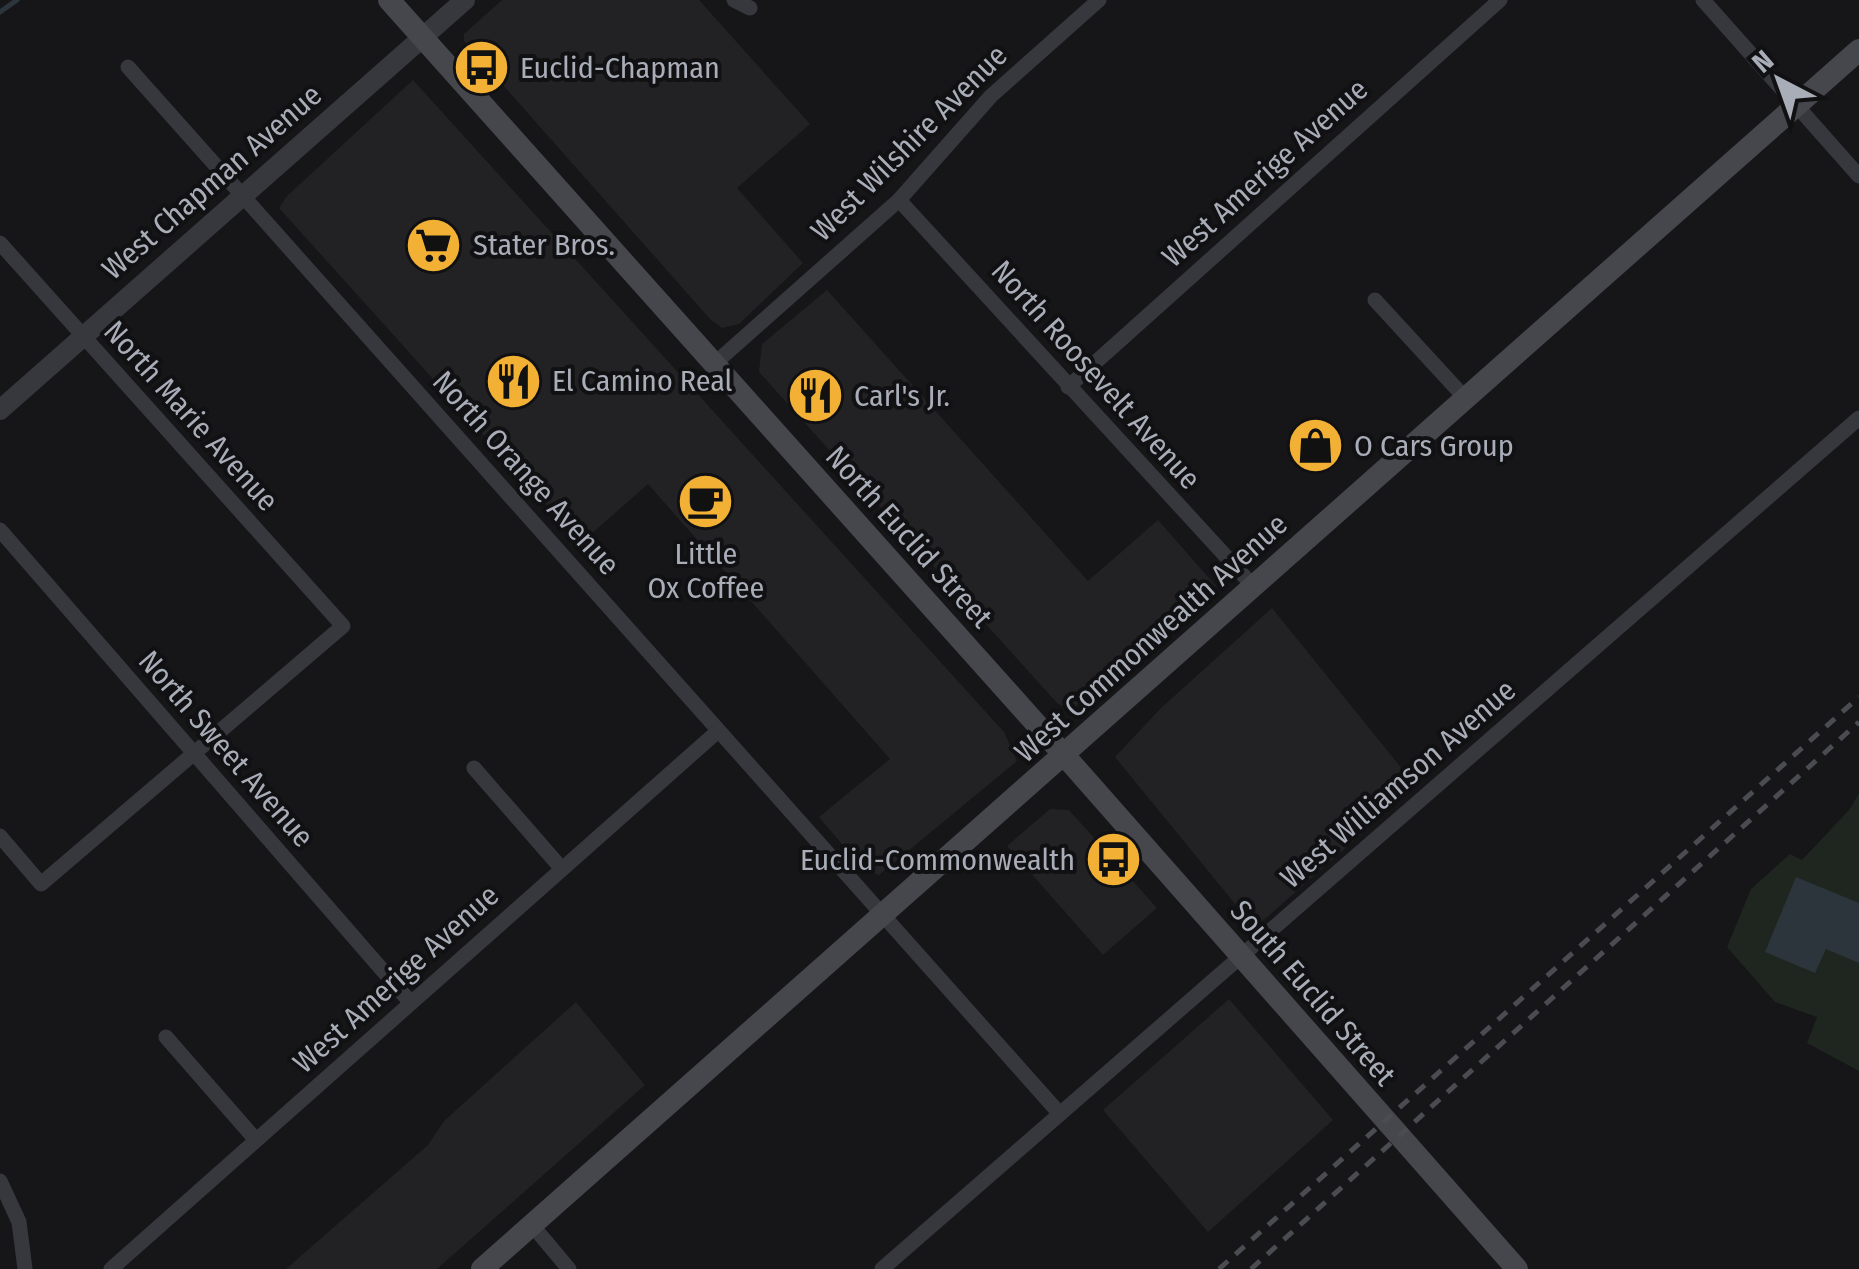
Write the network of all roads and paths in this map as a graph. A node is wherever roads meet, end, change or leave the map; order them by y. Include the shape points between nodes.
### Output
1 (389, 0) edge
2 (465, 0) edge
3 (734, 0) edge
4 (1099, 0) edge
5 (1500, 0) edge
6 (1702, 0) edge
7 (750, 8) dead end
8 (422, 38) junction
9 (1859, 50) edge
10 (128, 67) dead end
11 (1797, 104) junction
12 (1859, 176) edge
13 (241, 194) junction
14 (899, 200) junction
15 (0, 242) edge
16 (1375, 300) dead end
17 (83, 336) junction
18 (713, 364) junction
19 (1068, 387) junction
20 (1466, 398) junction
21 (0, 410) edge
22 (1859, 418) edge
23 (0, 530) edge
24 (1254, 587) junction
25 (718, 731) junction
26 (192, 753) junction
27 (1064, 755) junction
28 (474, 768) dead end
29 (0, 836) edge
30 (562, 868) junction
31 (882, 916) junction
32 (1241, 957) junction
33 (411, 1003) junction
34 (166, 1037) dead end
35 (1060, 1114) junction
36 (256, 1140) junction
37 (0, 1181) edge
38 (532, 1225) junction
39 (25, 1269) edge
40 (111, 1269) edge
41 (482, 1269) edge
42 (569, 1269) edge
43 (882, 1269) edge
44 (1517, 1269) edge

1 - 8 main road, North Euclid Street
2 - 8 street, West Chapman Avenue
3 - 7 street
4 - 14 street, West Wilshire Avenue via 992,96
5 - 19 street, West Amerige Avenue
6 - 11 street
8 - 13 street, West Chapman Avenue
8 - 18 main road, North Euclid Street
9 - 11 main road, West Commonwealth Avenue
10 - 13 street, North Orange Avenue
11 - 12 street
11 - 20 main road, West Commonwealth Avenue
13 - 17 street, West Chapman Avenue
13 - 25 street, North Orange Avenue
14 - 18 street, West Wilshire Avenue
14 - 19 street, North Roosevelt Avenue
15 - 17 street, North Marie Avenue
16 - 20 street
17 - 21 street, West Chapman Avenue
17 - 26 street, North Marie Avenue via 342,626
18 - 27 main road, North Euclid Street
19 - 24 street, North Roosevelt Avenue
20 - 24 main road, West Commonwealth Avenue
22 - 32 street, West Williamson Avenue
23 - 26 street, North Sweet Avenue
24 - 27 main road, West Commonwealth Avenue
25 - 30 street, West Amerige Avenue
25 - 31 street, North Orange Avenue
26 - 29 street via 41,884
26 - 33 street, North Sweet Avenue
27 - 31 main road, West Commonwealth Avenue
27 - 32 main road, South Euclid Street
28 - 30 street
30 - 33 street, West Amerige Avenue
31 - 35 street, North Orange Avenue
31 - 38 main road, West Commonwealth Avenue
32 - 35 street, West Williamson Avenue
32 - 44 main road, South Euclid Street
33 - 36 street, West Amerige Avenue
34 - 36 street
35 - 43 street, West Williamson Avenue
36 - 40 street, West Amerige Avenue
37 - 39 street via 19,1222
38 - 41 main road, West Commonwealth Avenue
38 - 42 street

